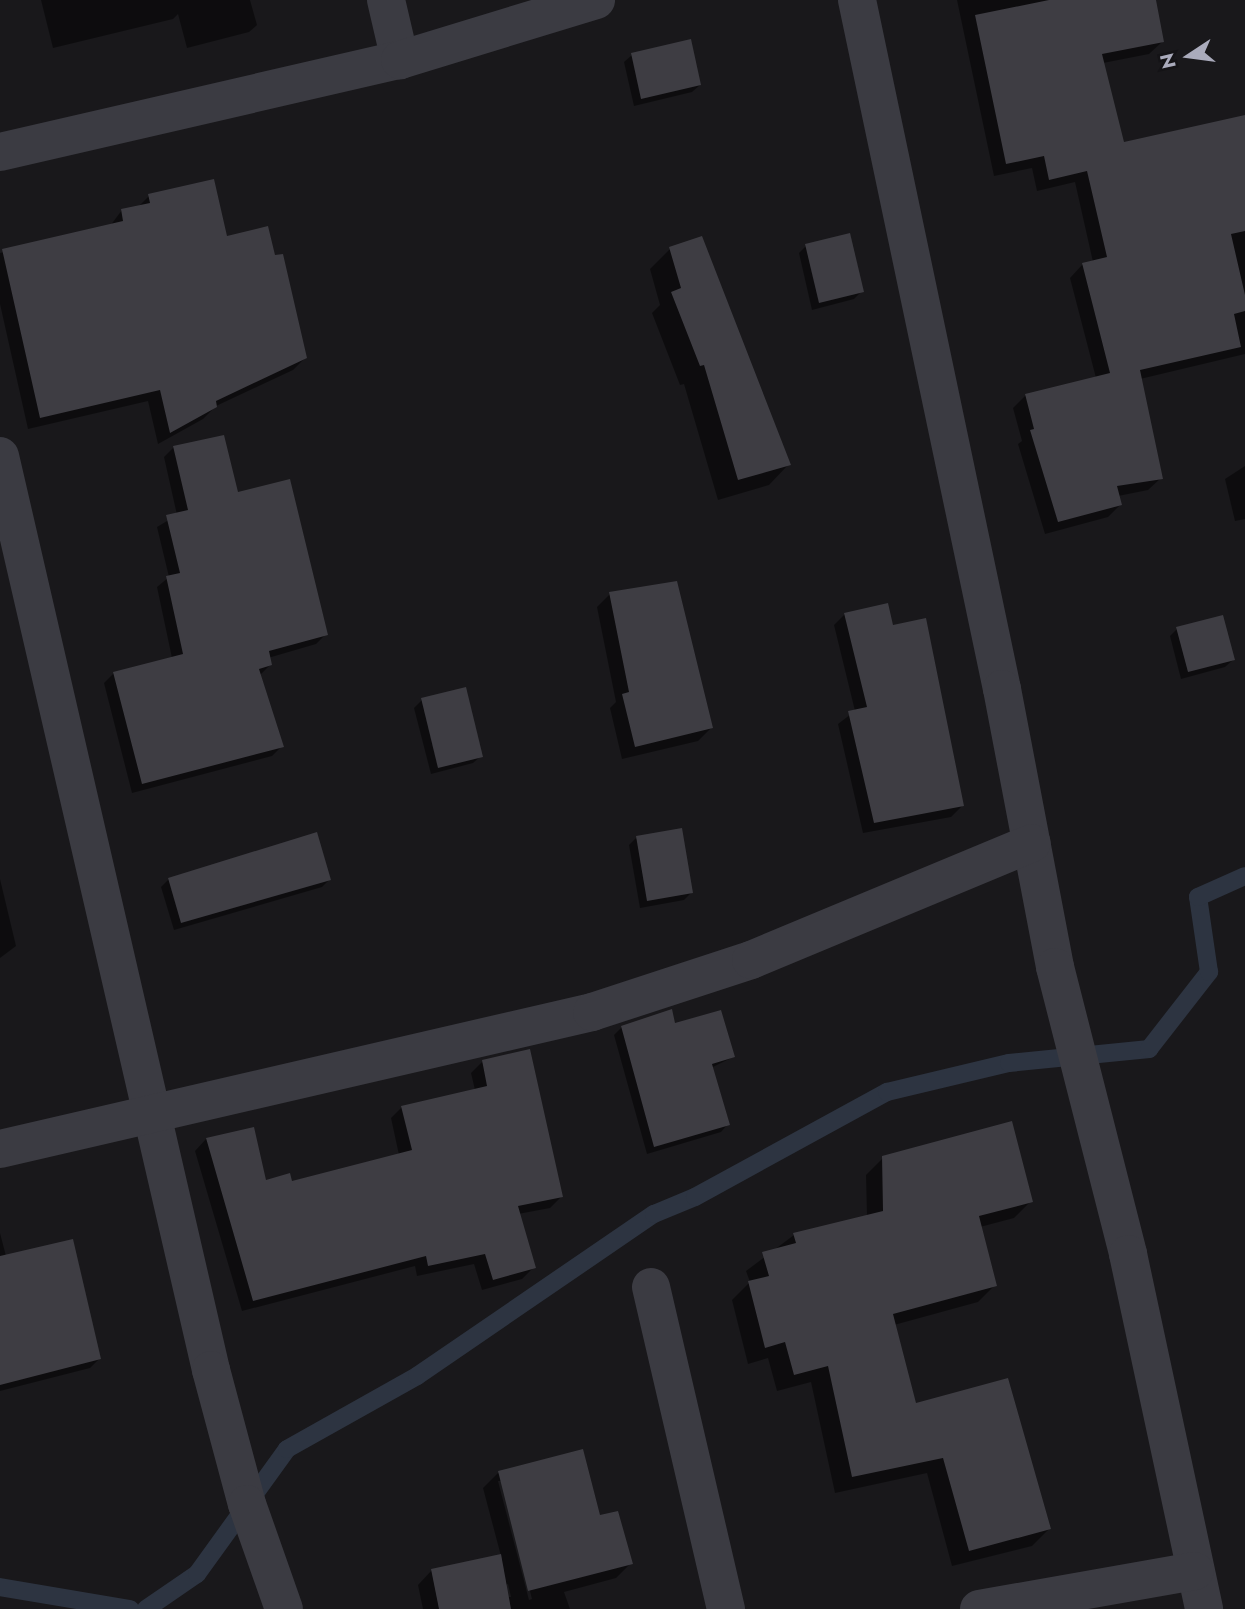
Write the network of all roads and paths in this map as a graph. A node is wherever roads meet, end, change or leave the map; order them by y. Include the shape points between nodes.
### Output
1 (386, 0) edge
2 (596, 0) edge
3 (857, 0) edge
4 (400, 60) junction
5 (0, 152) edge
6 (0, 456) edge
7 (1032, 843) junction
8 (153, 1113) junction
9 (0, 1149) edge
10 (651, 1287) dead end
11 (1195, 1571) junction
12 (284, 1609) edge
13 (726, 1609) edge
14 (979, 1609) edge
15 (1205, 1609) edge

1 - 4 street
2 - 4 street
3 - 7 street
4 - 5 street
6 - 8 street
7 - 8 street via 751,960 592,1012
7 - 11 street via 1055,967 1128,1254
8 - 9 street
8 - 12 street via 215,1384 247,1504
10 - 13 street
11 - 14 street
11 - 15 street

